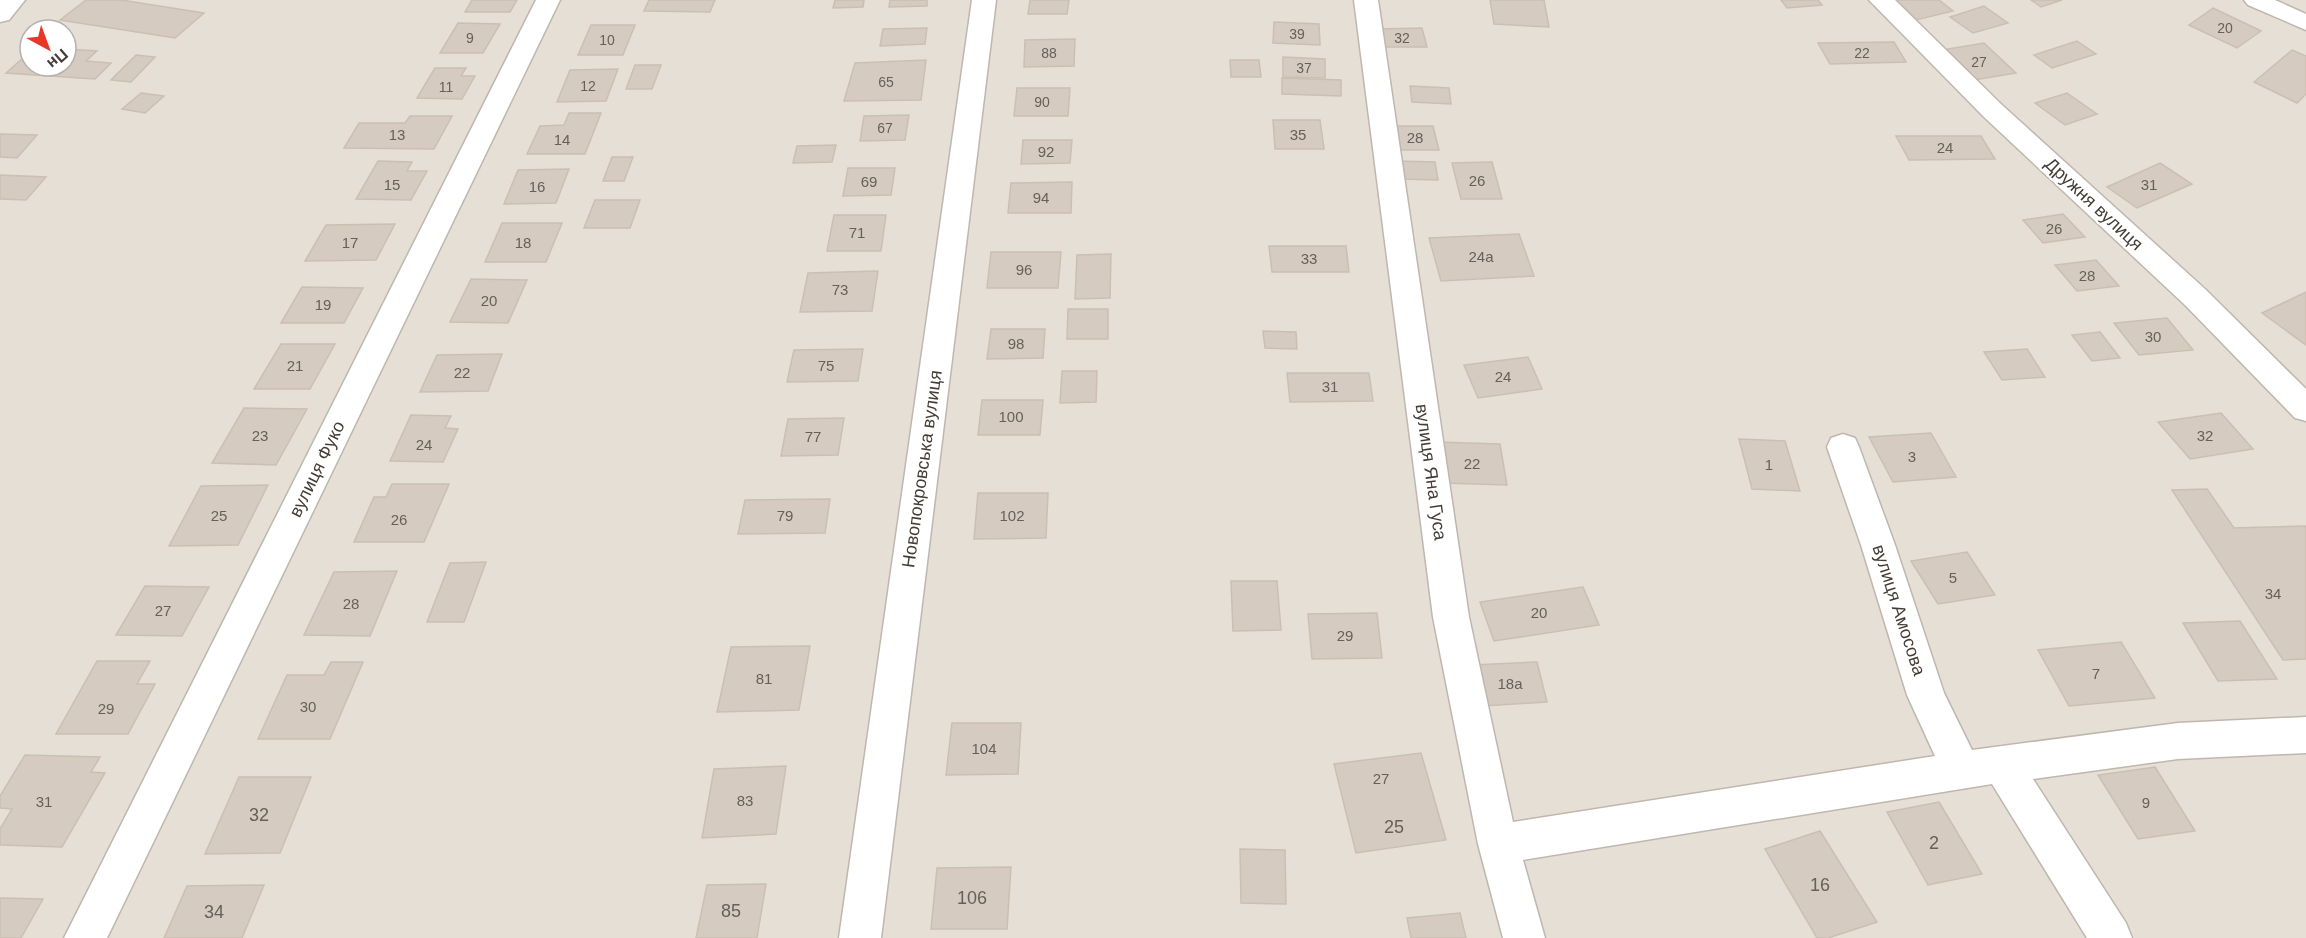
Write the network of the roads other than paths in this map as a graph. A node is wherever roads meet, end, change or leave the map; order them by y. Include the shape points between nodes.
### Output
1 (13, 0) edge
2 (548, 0) edge
3 (984, 0) edge
4 (1366, 0) edge
5 (1881, 0) edge
6 (2256, 0) edge
7 (0, 15) edge
8 (2306, 23) edge
9 (2306, 409) edge
10 (1843, 447) dead end
11 (2306, 735) edge
12 (2002, 765) junction
13 (1961, 770) junction
14 (1498, 844) junction
15 (85, 938) edge
16 (860, 938) edge
17 (1524, 938) edge
18 (2111, 938) edge

1 - 7 street
2 - 15 street, вулиця Фуко
3 - 16 street, Новопокровська вулиця
4 - 14 street, вулиця Яна Гуса via 1451,617
5 - 9 street, Дружня вулиця via 1993,111 2195,297
6 - 8 street
10 - 13 street, вулиця Амосова via 1926,695
11 - 12 street via 2178,741
12 - 13 street
12 - 18 street
13 - 14 street
14 - 17 street, вулиця Яна Гуса

